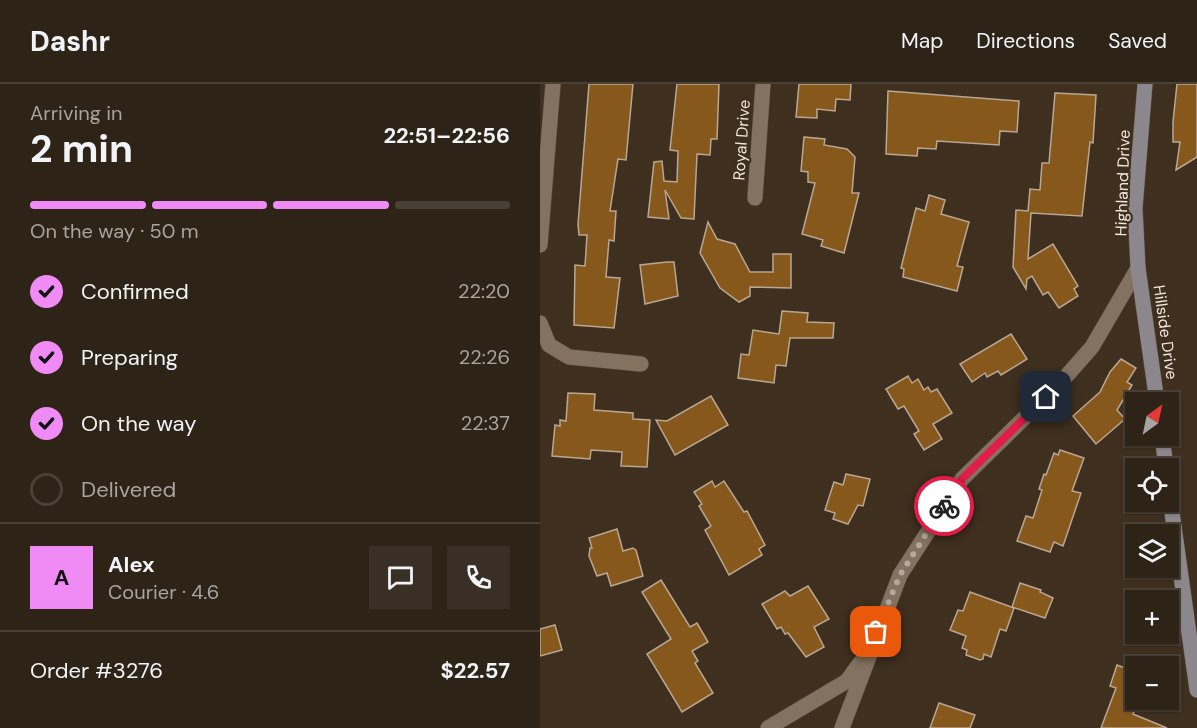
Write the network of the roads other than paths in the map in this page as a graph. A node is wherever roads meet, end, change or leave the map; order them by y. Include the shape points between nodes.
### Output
1 (553, 84) edge
2 (763, 84) edge
3 (1145, 84) edge
4 (755, 198) dead end
5 (540, 245) edge
6 (1138, 268) junction
7 (540, 323) edge
8 (641, 364) dead end
9 (1156, 392) edge
10 (1172, 512) edge
11 (869, 651) junction
12 (1197, 690) edge
13 (768, 728) edge
14 (842, 728) edge

1 - 5 street
2 - 4 street, Royal Drive
3 - 6 street, Highland Drive via 1135,208
6 - 9 street, Hillside Drive
6 - 11 street via 1092,347 962,479 900,575
7 - 8 street via 549,345 569,357
10 - 12 street
11 - 13 street via 847,681
11 - 14 street

